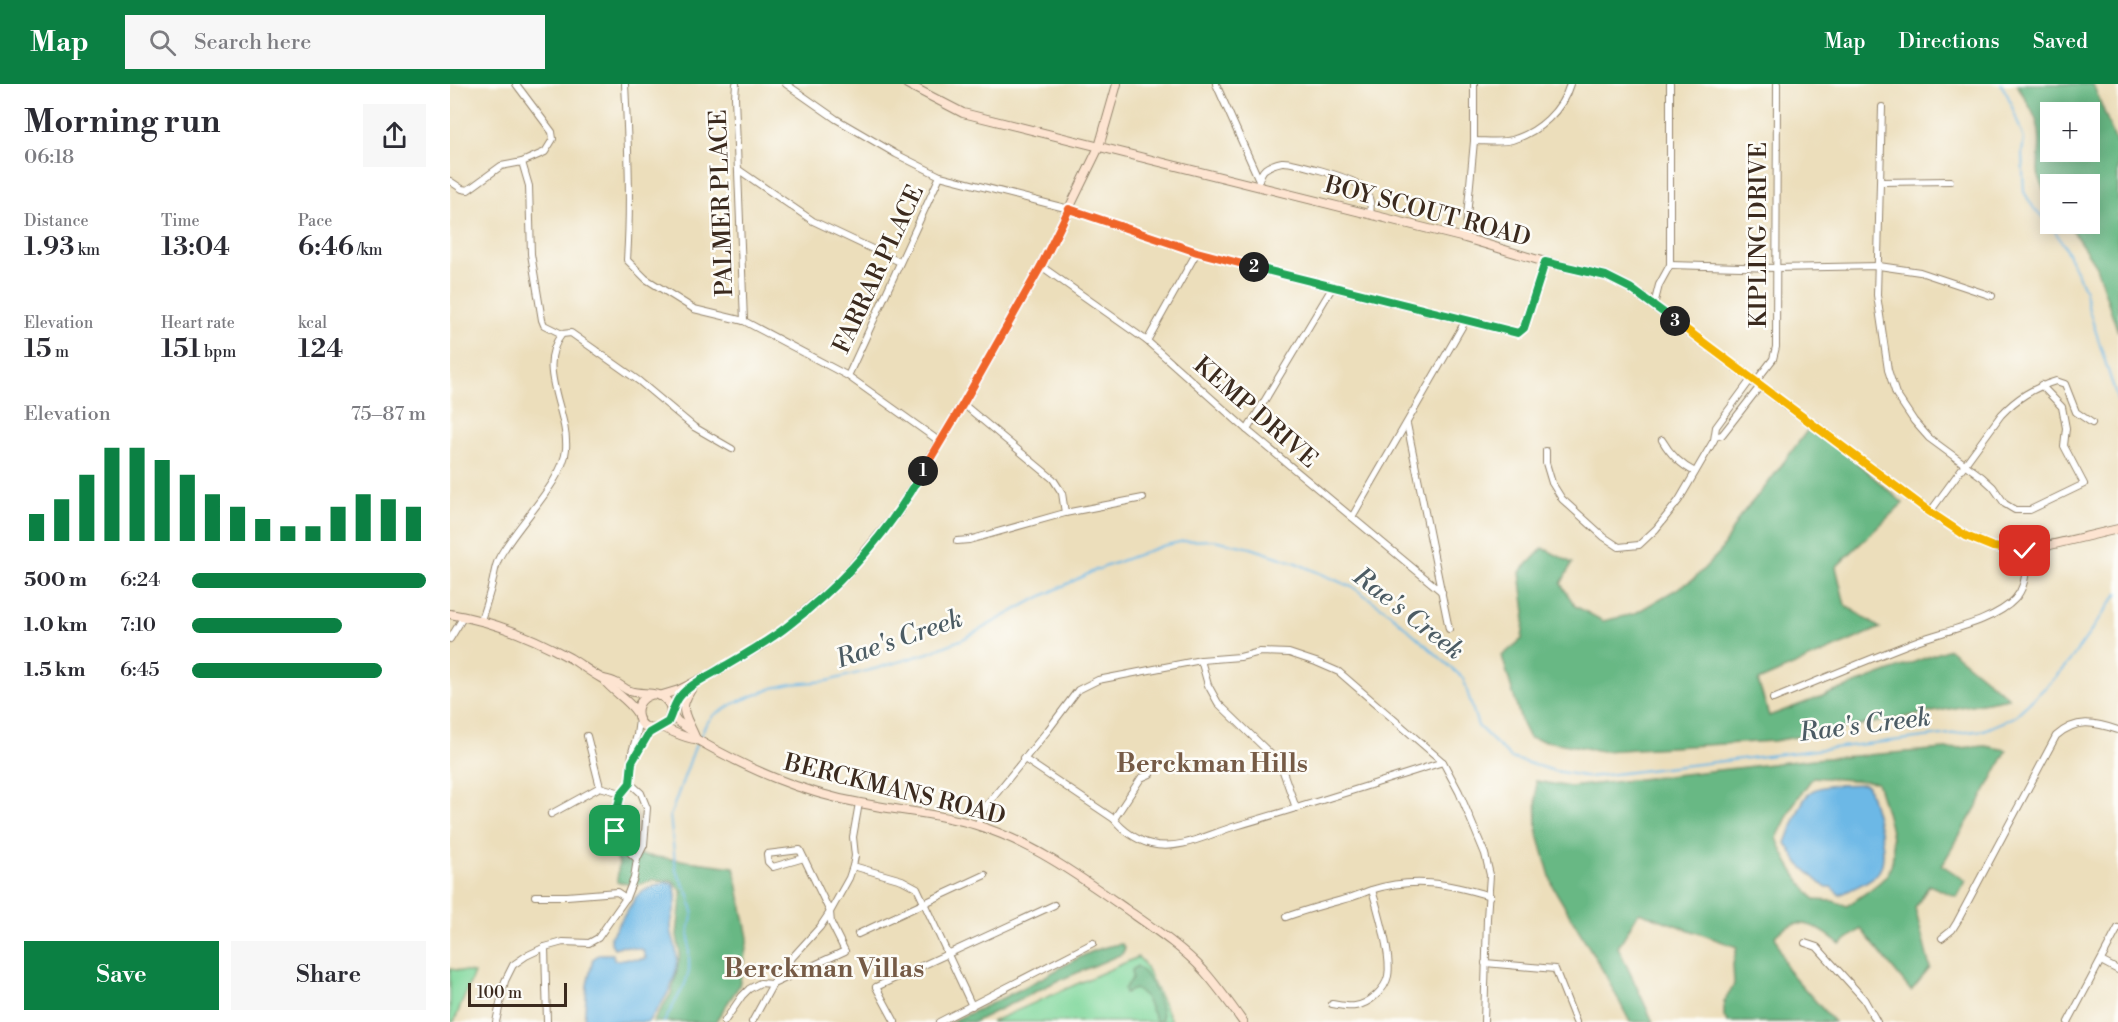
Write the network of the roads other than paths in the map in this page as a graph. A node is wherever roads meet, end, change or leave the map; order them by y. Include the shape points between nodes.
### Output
1 (516, 84) edge
2 (625, 84) edge
3 (736, 84) edge
4 (786, 84) edge
5 (907, 84) edge
6 (1117, 84) edge
7 (1216, 84) edge
8 (1474, 84) edge
9 (1570, 84) edge
10 (1670, 84) edge
11 (1777, 84) edge
12 (1882, 107) dead end
13 (1474, 141) junction
14 (1099, 147) junction
15 (522, 162) junction
16 (739, 170) junction
17 (940, 176) junction
18 (450, 181) edge
19 (1950, 181) dead end
20 (1881, 182) junction
21 (1258, 183) junction
22 (1069, 209) junction
23 (1370, 214) junction
24 (1465, 238) junction
25 (1197, 252) junction
26 (900, 262) junction
27 (1545, 262) junction
28 (1670, 265) junction
29 (1041, 266) junction
30 (1879, 266) junction
31 (1776, 268) junction
32 (1332, 288) junction
33 (1992, 296) dead end
34 (1654, 305) junction
35 (1466, 320) junction
36 (744, 321) junction
37 (562, 334) junction
38 (1148, 341) junction
39 (848, 376) junction
40 (1756, 381) junction
41 (2041, 385) junction
42 (963, 404) junction
43 (1407, 423) junction
44 (2092, 423) dead end
45 (1247, 430) junction
46 (1715, 437) junction
47 (1662, 440) dead end
48 (939, 441) junction
49 (732, 449) dead end
50 (1546, 451) dead end
51 (1964, 464) junction
52 (1695, 472) junction
53 (1143, 498) dead end
54 (1930, 512) junction
55 (1065, 513) junction
56 (1352, 517) junction
57 (2118, 529) edge
58 (957, 541) dead end
59 (2025, 551) junction
60 (1442, 592) junction
61 (450, 614) edge
62 (464, 616) junction
63 (482, 620) junction
64 (1449, 629) dead end
65 (450, 639) edge
66 (1201, 660) junction
67 (603, 679) junction
68 (697, 682) junction
69 (655, 695) junction
70 (1773, 699) dead end
71 (671, 711) junction
72 (638, 717) junction
73 (657, 728) junction
74 (2118, 730) edge
75 (694, 735) junction
76 (587, 736) dead end
77 (1023, 758) junction
78 (632, 762) junction
79 (1443, 762) junction
80 (1150, 774) dead end
81 (630, 783) junction
82 (600, 788) junction
83 (621, 794) junction
84 (859, 803) junction
85 (1296, 808) junction
86 (551, 814) dead end
87 (1114, 819) junction
88 (977, 825) junction
89 (804, 858) junction
90 (638, 859) junction
91 (853, 866) junction
92 (985, 875) dead end
93 (1372, 890) junction
94 (535, 896) dead end
95 (1490, 896) junction
96 (626, 898) junction
97 (925, 902) junction
98 (1054, 905) dead end
99 (830, 912) junction
100 (1286, 917) dead end
101 (2118, 928) edge
102 (858, 934) dead end
103 (1942, 938) dead end
104 (1093, 943) dead end
105 (1805, 943) dead end
106 (545, 947) junction
107 (947, 953) junction
108 (2101, 961) junction
109 (1485, 963) junction
110 (2118, 970) edge
111 (773, 984) junction
112 (1332, 1004) dead end
113 (972, 1006) junction
114 (496, 1022) edge
115 (547, 1022) edge
116 (724, 1022) edge
117 (752, 1022) edge
118 (895, 1022) edge
119 (939, 1022) edge
120 (1243, 1022) edge
121 (1484, 1022) edge
122 (1576, 1022) edge
123 (1877, 1022) edge
124 (2068, 1022) edge

1 - 15 street via 552,132 553,139 545,152
2 - 36 street via 627,260 646,279 694,309
3 - 16 street, PALMER PLACE
4 - 17 street via 836,119
5 - 14 street, BOY SCOUT ROAD via 963,112
6 - 14 street
7 - 21 street
8 - 13 street
9 - 13 street via 1555,113 1542,125 1511,140
10 - 28 street
11 - 31 street, KIPLING DRIVE
12 - 20 street
13 - 24 street
14 - 21 street, BOY SCOUT ROAD
14 - 22 street
15 - 18 street via 501,166 468,190
15 - 37 street via 529,186 531,254 542,320
16 - 26 street via 813,221
16 - 36 street, PALMER PLACE
17 - 22 street
17 - 26 street, FARRAR PLACE
19 - 20 street
20 - 30 street
21 - 23 street, BOY SCOUT ROAD
21 - 23 street via 1262,171 1284,162 1347,178 1368,195
22 - 25 street
22 - 29 street
23 - 24 street, BOY SCOUT ROAD
24 - 27 street, BOY SCOUT ROAD
25 - 32 street
25 - 38 street
26 - 39 street, FARRAR PLACE
27 - 34 street, BOY SCOUT ROAD via 1606,276
27 - 35 street via 1524,328 1518,333
28 - 31 street
28 - 34 street
29 - 38 street, KEMP DRIVE
29 - 42 street
30 - 31 street
30 - 33 street via 1920,272
30 - 51 street via 1877,295 1888,370 1896,394 1929,438
31 - 40 street, KIPLING DRIVE via 1776,347
32 - 35 street
32 - 45 street
34 - 40 street, BOY SCOUT ROAD
35 - 43 street
36 - 39 street
37 - 49 street via 572,333 694,427
37 - 63 street via 551,357 551,370 566,435 562,470 498,560
38 - 45 street, KEMP DRIVE
39 - 48 street
40 - 46 street, KIPLING DRIVE via 1716,427
40 - 46 street, KIPLING DRIVE via 1722,435
40 - 54 street, BOY SCOUT ROAD
41 - 44 street via 2056,381 2065,384 2076,412
41 - 51 street via 2012,403
41 - 51 street via 2062,407 2064,446 2084,484 2030,510 2015,510
42 - 48 street
42 - 55 street via 1053,479 1062,493
43 - 56 street
43 - 60 street
45 - 56 street, KEMP DRIVE
46 - 52 street, KIPLING DRIVE
47 - 52 street via 1670,453
48 - 68 street via 896,515 843,578 762,645
50 - 52 street, KIPLING DRIVE via 1552,483 1562,499 1619,547 1639,545 1656,529
51 - 54 street
53 - 55 street
54 - 59 street, BOY SCOUT ROAD via 1966,536 1993,547
55 - 58 street
56 - 60 street, KEMP DRIVE
57 - 59 street, BOY SCOUT ROAD
59 - 70 street via 2027,571 2023,584 2016,598 1998,613
60 - 64 street
61 - 62 street
62 - 63 street
62 - 65 street
63 - 67 street via 533,639
66 - 77 street via 1098,680 1078,690
66 - 79 street via 1279,652 1316,662 1339,672
66 - 85 street via 1218,703 1280,763
67 - 69 street via 630,691
67 - 72 street via 626,699
68 - 69 street
68 - 71 street via 681,694
68 - 75 street via 683,706
69 - 71 street via 666,700
69 - 72 street via 642,700
71 - 73 street via 668,722
71 - 75 street, BERCKMANS ROAD
72 - 73 street via 647,727
72 - 78 street
73 - 75 street, BERCKMANS ROAD via 689,739
73 - 78 street via 645,737
74 - 103 street via 2095,722 2080,723 2056,736 1957,922
75 - 84 street, BERCKMANS ROAD via 775,780
76 - 82 street
77 - 87 street
77 - 88 street via 987,805
78 - 81 street
79 - 85 street
79 - 95 street via 1485,854
80 - 87 street via 1141,778
81 - 83 street
81 - 90 street via 641,793 647,808 644,845
82 - 83 street
82 - 86 street
83 - 90 street via 615,831 621,844
84 - 88 street, BERCKMANS ROAD
84 - 91 street
85 - 87 street via 1192,842 1171,845 1151,844 1121,828
88 - 120 street, BERCKMANS ROAD via 1053,860 1170,940 1204,971
89 - 89 street via 773,867 767,854 801,850
89 - 99 street
90 - 96 street
91 - 97 street via 902,880 917,888
91 - 99 street
92 - 97 street
93 - 95 street via 1428,882
93 - 100 street
93 - 112 street via 1388,959 1388,977 1370,1000 1356,1006
94 - 96 street via 617,892
95 - 109 street
96 - 106 street via 598,939
97 - 102 street
97 - 107 street
98 - 107 street
99 - 111 street
99 - 111 street via 831,923 845,951
101 - 108 street
104 - 113 street
105 - 123 street via 1817,947 1864,999
106 - 114 street via 513,965 505,981
106 - 115 street
107 - 113 street
107 - 118 street via 876,987
108 - 110 street
108 - 124 street
109 - 121 street
109 - 122 street via 1555,969
111 - 116 street via 760,983 749,989
111 - 117 street
113 - 119 street

